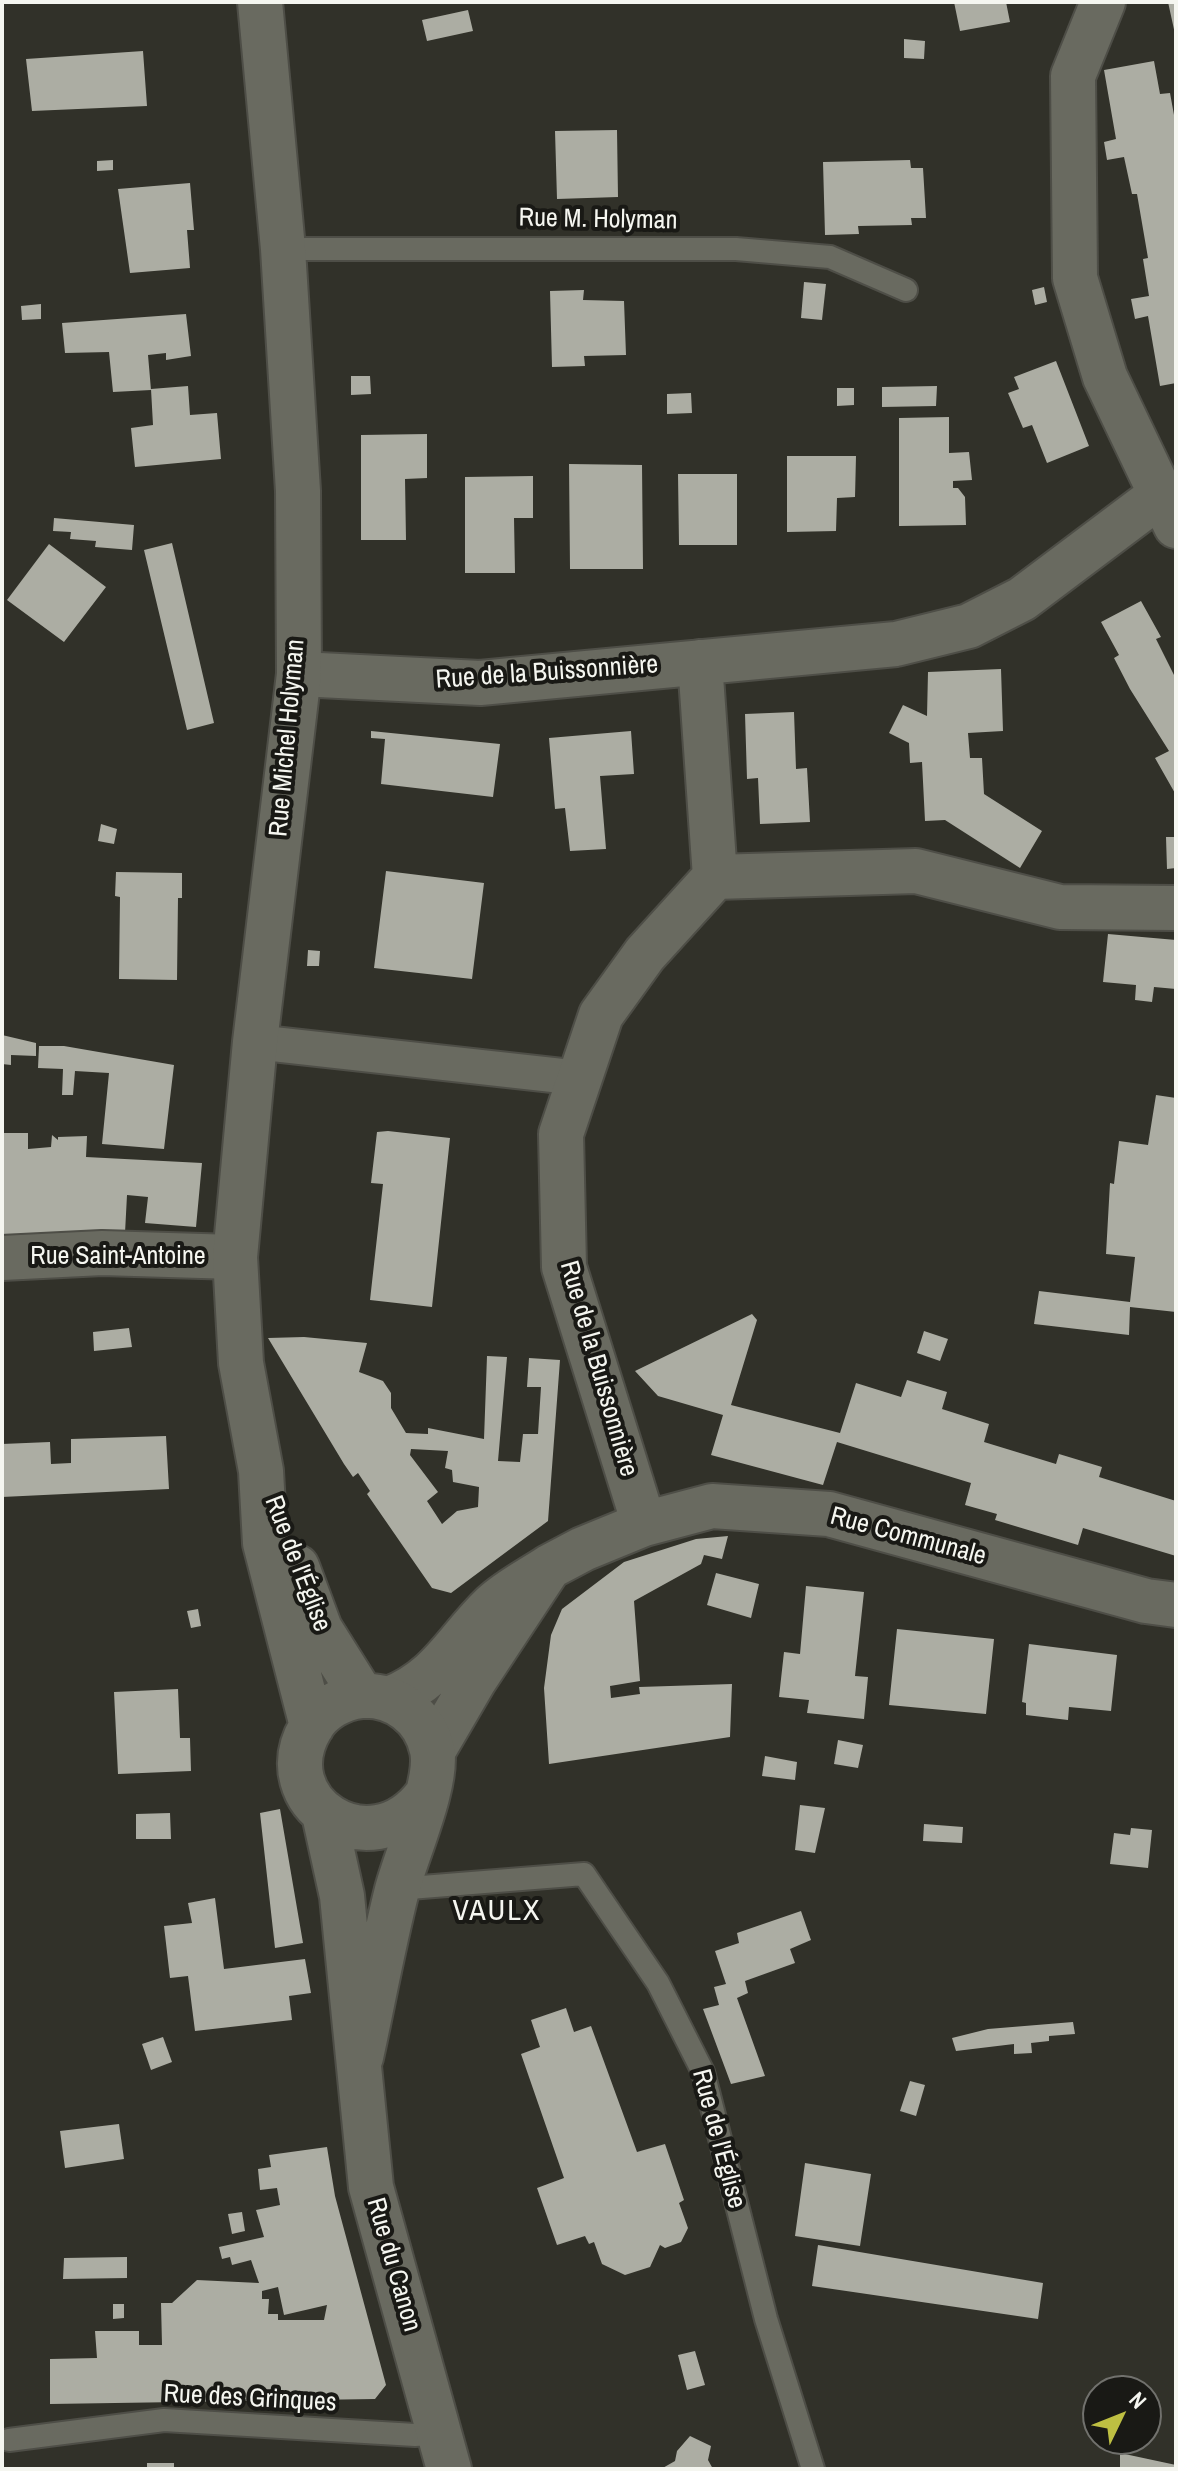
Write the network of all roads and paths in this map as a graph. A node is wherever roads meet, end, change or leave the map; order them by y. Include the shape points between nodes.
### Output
1 (260, 2) edge
2 (1103, 2) edge
3 (283, 249) junction
4 (906, 290) dead end
5 (1168, 511) edge
6 (700, 662) junction
7 (299, 674) junction
8 (715, 877) junction
9 (1176, 908) edge
10 (255, 1042) junction
11 (580, 1078) junction
12 (235, 1257) junction
13 (2, 1258) edge
14 (261, 1471) junction
15 (644, 1524) junction
16 (549, 1567) junction
17 (1176, 1605) edge
18 (376, 1698) junction
19 (312, 1726) junction
20 (433, 1751) junction
21 (426, 1796) junction
22 (324, 1814) junction
23 (397, 1889) junction
24 (361, 2057) junction
25 (9, 2440) dead end
26 (445, 2451) edge
27 (813, 2469) edge

1 - 3 street, Rue Michel Holyman
2 - 5 street via 1073,76 1075,278 1105,377
3 - 4 lane, Rue M. Holyman via 736,249 830,257
3 - 7 street, Rue Michel Holyman via 298,491
5 - 6 street, Rue de la Buissonnière via 969,626 896,644
6 - 7 street, Rue de la Buissonnière via 480,683
6 - 8 street
7 - 10 street, Rue Michel Holyman
8 - 9 street via 916,871 1060,907
8 - 11 street, Rue de la Buissonnière via 645,954 601,1015
10 - 11 street
10 - 12 street, Rue Michel Holyman
11 - 15 street, Rue de la Buissonnière via 561,1134 564,1267
12 - 13 street, Rue Saint-Antoine via 102,1253
12 - 14 street, Rue Michel Holyman via 241,1363
14 - 18 street, Rue de l'Église via 320,1629
14 - 19 street via 265,1543
15 - 16 street, Rue Communale
15 - 17 street, Rue Communale via 712,1506 829,1514
16 - 18 street, Rue Communale via 493,1605 442,1666 408,1692
16 - 20 street
18 - 19 street via 328,1708
18 - 20 street, Rue de l'Église via 418,1719
19 - 22 street via 300,1763 311,1799
20 - 21 street
21 - 22 street via 406,1817 380,1829 350,1827
21 - 23 street
22 - 24 street via 342,1896
23 - 24 street
23 - 27 lane, Rue de l'Église via 584,1874 658,1983 703,2072 766,2319
24 - 26 street, Rue du Canon via 371,2187
25 - 26 lane, Rue des Grinques via 164,2420 415,2435

